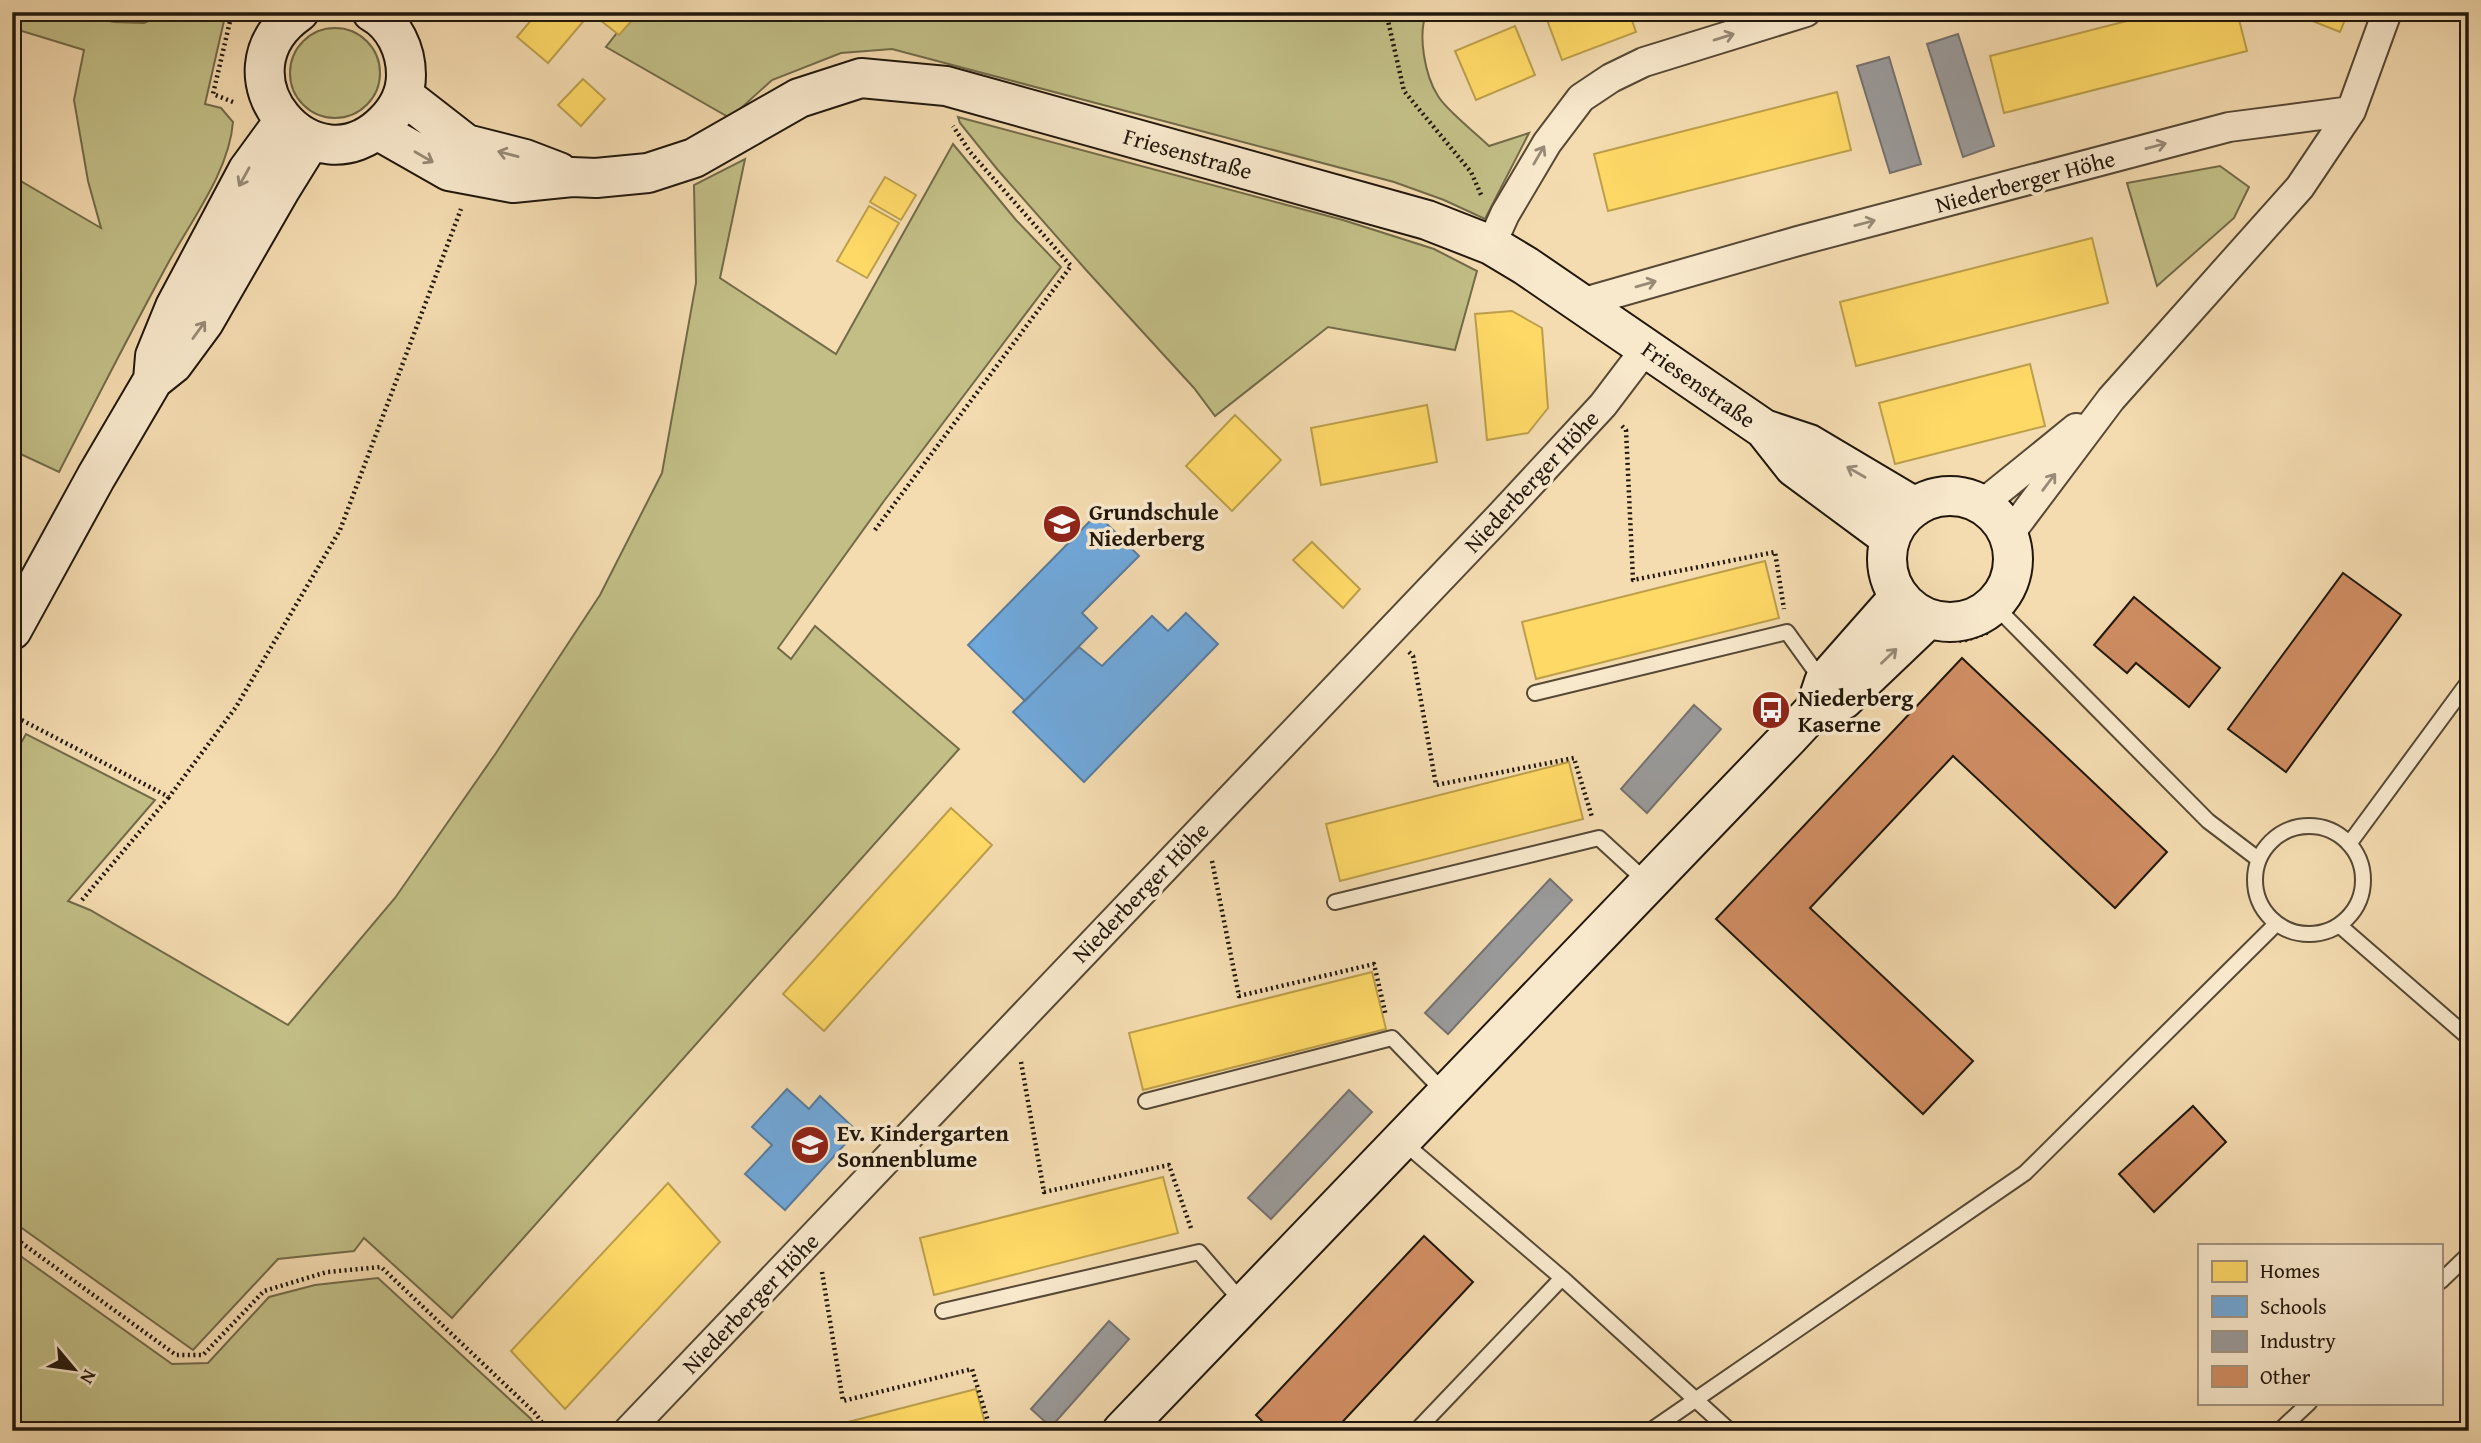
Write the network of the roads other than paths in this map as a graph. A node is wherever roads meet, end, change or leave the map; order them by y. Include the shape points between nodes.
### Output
1 (299, 12) edge
2 (1806, 12) edge
3 (2387, 12) edge
4 (389, 18) edge
5 (403, 95) junction
6 (2351, 111) junction
7 (377, 130) junction
8 (297, 131) junction
9 (572, 177) junction
10 (1491, 245) junction
11 (1581, 303) junction
12 (1647, 347) junction
13 (2111, 399) junction
14 (1764, 429) junction
15 (1981, 505) junction
16 (1915, 507) junction
17 (2008, 536) junction
18 (1890, 538) junction
19 (1994, 605) junction
20 (1913, 608) junction
21 (12, 630) edge
22 (2469, 681) edge
23 (1535, 693) dead end
24 (1819, 696) junction
25 (2350, 844) junction
26 (2258, 859) junction
27 (1648, 883) junction
28 (1335, 902) dead end
29 (2276, 924) junction
30 (2339, 925) junction
31 (2469, 1038) edge
32 (1447, 1094) junction
33 (1146, 1101) dead end
34 (1402, 1141) junction
35 (2469, 1254) edge
36 (1562, 1278) junction
37 (2442, 1280) edge
38 (1245, 1304) junction
39 (943, 1311) dead end
40 (1696, 1399) junction
41 (2308, 1404) edge
42 (628, 1431) edge
43 (1122, 1431) edge
44 (1416, 1431) edge
45 (1650, 1431) edge
46 (1730, 1431) edge
47 (2279, 1431) edge

1 - 8 street via 276,34 264,70 272,106
10 -> 2 street via 1547,143 1581,98 1644,62
3 - 6 street
4 - 5 street via 405,60
5 - 7 street
9 -> 5 street, Friesenstraße via 466,144
11 -> 6 street, Niederberger Höhe via 2229,127
6 - 13 street via 2300,187
7 - 8 street via 345,144 328,144
7 -> 9 street, Friesenstraße via 449,171 513,183
8 - 21 street via 248,170 175,307 155,356 153,380
9 - 10 street, Friesenstraße via 648,173 694,158 799,98 861,78 946,86 1427,220
10 - 11 street, Friesenstraße
11 - 12 street, Friesenstraße
12 - 14 street, Friesenstraße
12 - 42 street, Niederberger Höhe via 1603,405 1390,632
13 - 15 street
17 -> 13 street
16 -> 14 street, Friesenstraße via 1809,444
14 - 18 street, Friesenstraße via 1794,467
15 - 16 street via 1949,496
15 - 17 street
16 - 18 street
17 - 19 street via 2011,570
18 - 20 street via 1888,573
19 - 20 street via 1967,620 1947,622
19 - 26 lane via 2208,821
20 - 24 street via 1843,700
22 - 25 lane
23 - 24 lane via 1787,632
24 - 27 street
25 - 26 lane via 2335,832 2307,826 2276,836
25 - 30 lane via 2363,877 2359,901
26 - 29 lane via 2256,890 2262,908
27 - 28 lane via 1599,838
27 - 32 street
29 - 30 lane via 2293,932 2320,933
29 - 40 lane via 2025,1173
30 - 31 lane
32 - 33 lane via 1392,1038
32 - 34 street
34 - 36 lane
34 - 38 street
35 - 37 lane
36 - 40 lane
36 - 44 lane
38 - 39 lane via 1199,1252
38 - 43 street
40 - 45 lane
40 - 46 lane
41 - 47 lane

